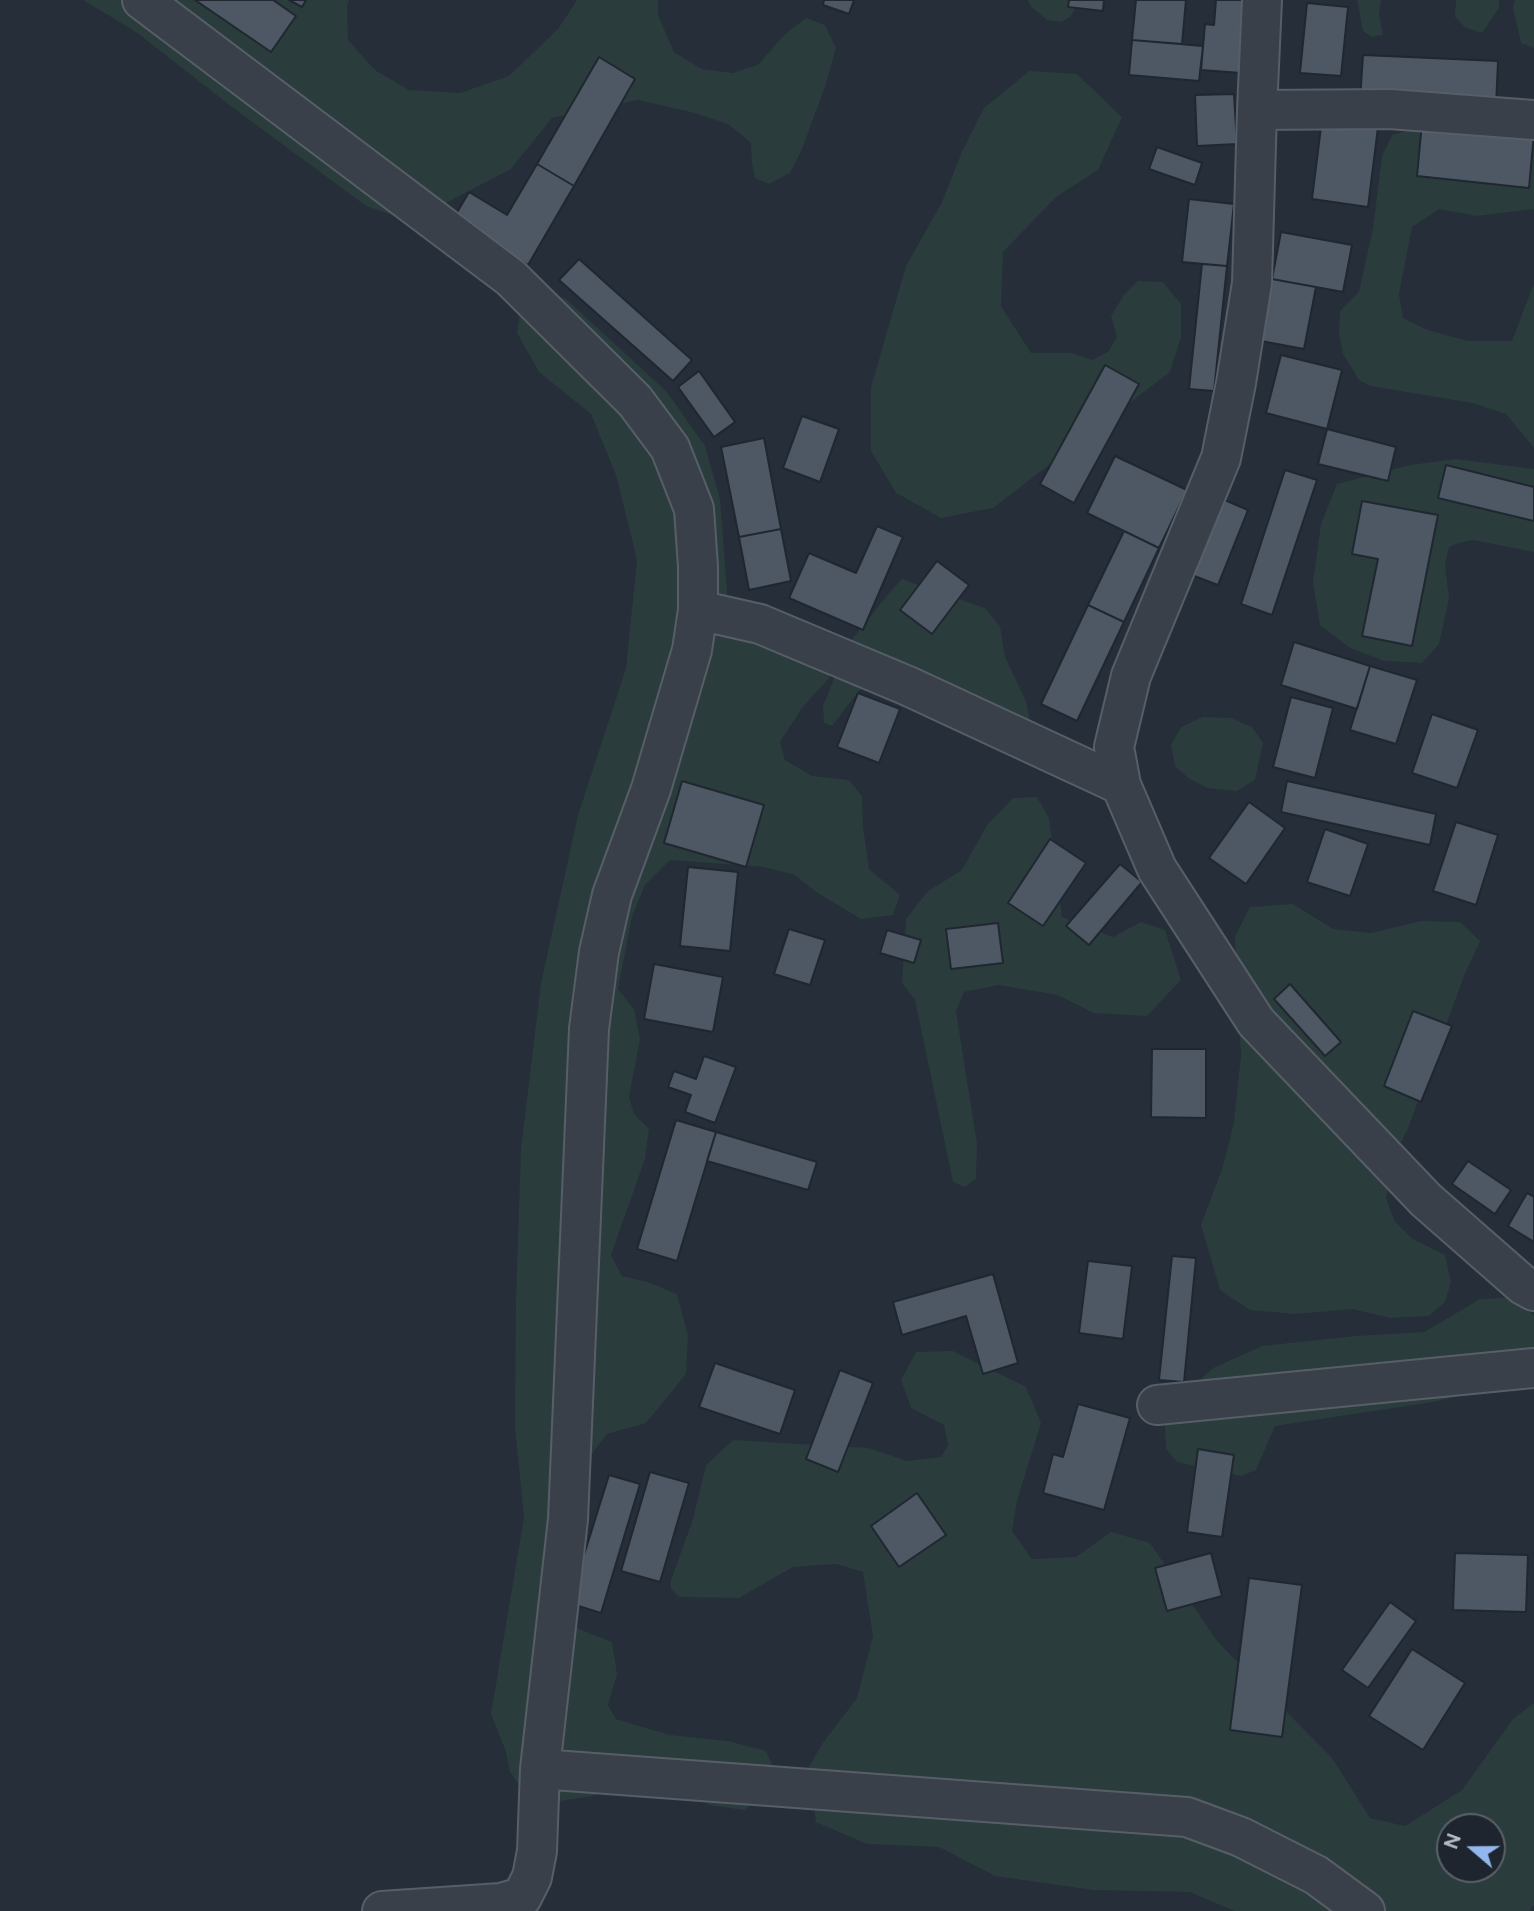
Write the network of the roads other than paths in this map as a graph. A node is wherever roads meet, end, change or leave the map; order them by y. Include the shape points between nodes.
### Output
1 (142, 0) edge
2 (1262, 0) edge
3 (1256, 110) junction
4 (1534, 120) edge
5 (698, 610) junction
6 (1121, 785) junction
7 (1534, 1291) edge
8 (1534, 1368) edge
9 (1157, 1405) dead end
10 (540, 1769) junction
11 (382, 1911) edge
12 (1365, 1911) edge

1 - 5 street via 511,278 635,401 670,448 694,509
2 - 3 street
3 - 4 street via 1390,109
3 - 6 street via 1252,283 1236,383 1221,458 1131,677 1114,747
5 - 6 street via 773,629
5 - 10 street via 692,650 651,789 612,894 592,1003 568,1519
6 - 7 street via 1157,869 1256,1022 1426,1200
8 - 9 street
10 - 11 street via 537,1851 522,1897 501,1903
10 - 12 street via 1187,1817 1241,1837 1316,1875

